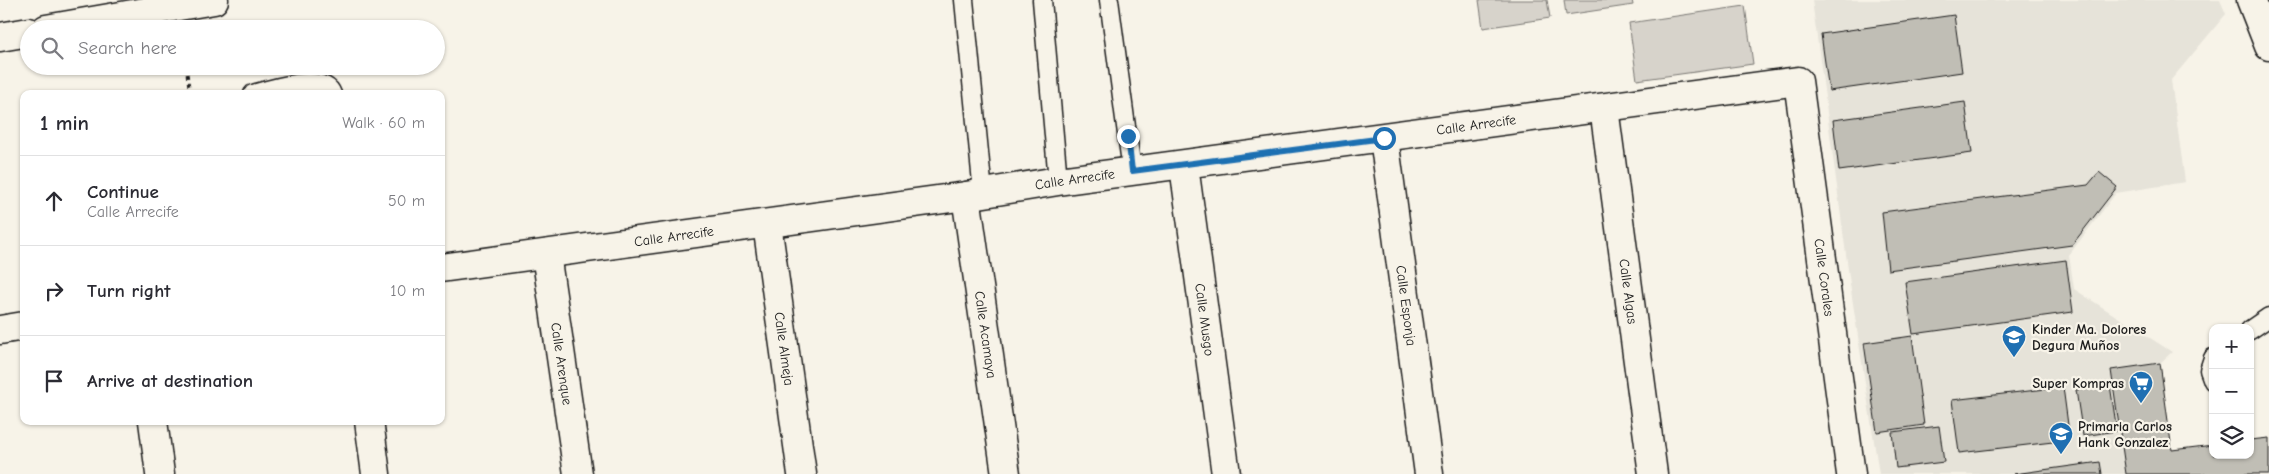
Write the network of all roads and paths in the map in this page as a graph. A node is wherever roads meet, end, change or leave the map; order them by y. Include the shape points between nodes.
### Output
1 (214, 0) edge
2 (964, 0) edge
3 (1042, 0) edge
4 (1109, 0) edge
5 (2251, 0) edge
6 (98, 20) edge
7 (20, 33) edge
8 (0, 36) edge
9 (2269, 46) edge
10 (187, 75) edge
11 (1798, 81) joint
12 (189, 90) edge
13 (273, 90) edge
14 (331, 90) edge
15 (1604, 108) junction
16 (1384, 138) junction
17 (1184, 166) junction
18 (1132, 171) junction
19 (1058, 181) junction
20 (974, 195) junction
21 (767, 224) junction
22 (546, 254) junction
23 (445, 267) edge
24 (2269, 317) edge
25 (20, 327) edge
26 (2254, 327) edge
27 (0, 330) edge
28 (154, 425) edge
29 (370, 425) edge
30 (160, 474) edge
31 (376, 474) edge
32 (578, 474) edge
33 (802, 474) edge
34 (1006, 474) edge
35 (1226, 474) edge
36 (1429, 474) edge
37 (1653, 474) edge
38 (1851, 474) edge

1 - 6 street
2 - 20 lane
3 - 19 lane
4 - 18 lane
5 - 9 street
7 - 8 street
10 - 12 path
11 - 15 street, Calle Arrecife
11 - 38 street, Calle Corales
13 - 14 lane via 312,82 323,83
15 - 16 street, Calle Arrecife
15 - 37 street, Calle Algas
16 - 17 street, Calle Arrecife
16 - 36 street, Calle Esponja
17 - 18 street, Calle Arrecife
17 - 35 street, Calle Musgo
18 - 19 street, Calle Arrecife
19 - 20 street, Calle Arrecife
20 - 21 street, Calle Arrecife
20 - 34 street, Calle Acamaya
21 - 22 street, Calle Arrecife
21 - 33 street, Calle Almeja
22 - 23 street, Calle Arrecife
22 - 32 street, Calle Arenque
24 - 26 lane
25 - 27 street
28 - 30 street
29 - 31 street

